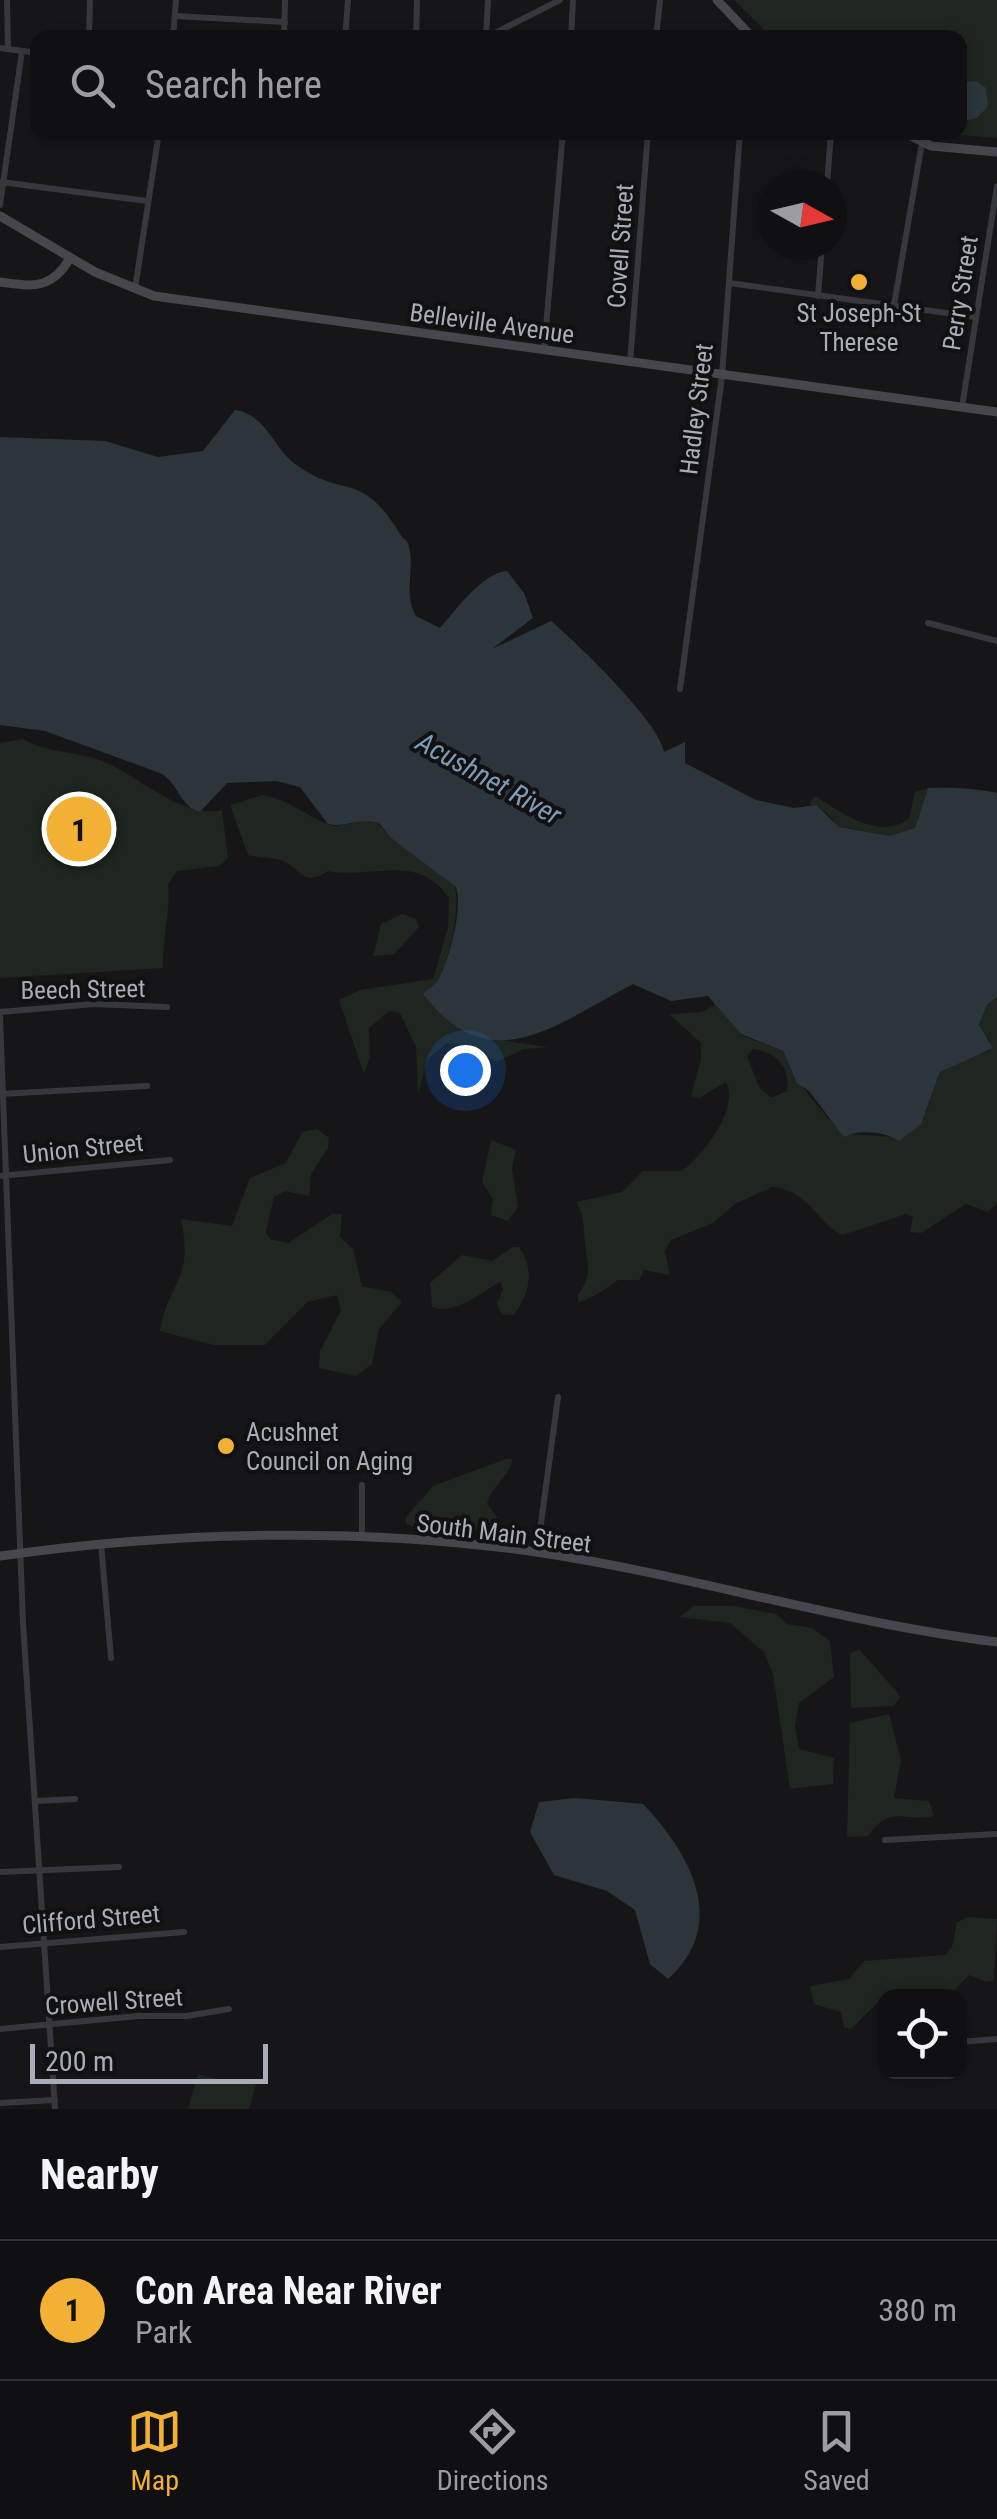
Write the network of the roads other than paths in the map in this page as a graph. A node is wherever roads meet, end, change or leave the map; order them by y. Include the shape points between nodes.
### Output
1 (7, 0) edge
2 (90, 0) edge
3 (176, 0) edge
4 (285, 0) edge
5 (348, 0) edge
6 (416, 0) edge
7 (488, 0) edge
8 (560, 0) edge
9 (574, 0) edge
10 (660, 0) edge
11 (717, 0) edge
12 (175, 16) junction
13 (284, 22) junction
14 (89, 30) edge
15 (173, 30) edge
16 (284, 30) edge
17 (345, 30) edge
18 (416, 30) edge
19 (486, 30) edge
20 (499, 30) edge
21 (572, 30) edge
22 (657, 30) edge
23 (745, 30) edge
24 (4, 49) edge
25 (22, 51) junction
26 (30, 52) edge
27 (158, 140) edge
28 (562, 140) edge
29 (647, 140) edge
30 (739, 140) edge
31 (830, 140) edge
32 (916, 140) edge
33 (922, 144) junction
34 (997, 152) edge
35 (828, 170) edge
36 (2, 182) edge
37 (997, 186) edge
38 (147, 201) junction
39 (0, 204) edge
40 (0, 216) edge
41 (70, 258) junction
42 (821, 260) edge
43 (0, 282) edge
44 (729, 283) junction
45 (134, 291) junction
46 (818, 296) junction
47 (894, 305) junction
48 (976, 316) junction
49 (544, 350) junction
50 (630, 363) junction
51 (722, 376) junction
52 (962, 407) junction
53 (997, 412) edge
54 (928, 623) dead end
55 (997, 641) edge
56 (680, 689) dead end
57 (167, 1007) dead end
58 (0, 1014) edge
59 (147, 1086) dead end
60 (2, 1094) edge
61 (170, 1160) dead end
62 (4, 1176) edge
63 (5, 1253) edge
64 (12, 1318) junction
65 (0, 1319) edge
66 (14, 1396) junction
67 (0, 1397) edge
68 (558, 1398) dead end
69 (362, 1485) dead end
70 (362, 1539) junction
71 (101, 1542) junction
72 (537, 1552) junction
73 (21, 1553) junction
74 (0, 1556) edge
75 (997, 1642) edge
76 (111, 1658) dead end
77 (76, 1799) dead end
78 (37, 1801) junction
79 (997, 1834) edge
80 (886, 1840) dead end
81 (119, 1867) dead end
82 (40, 1870) junction
83 (0, 1872) edge
84 (184, 1932) dead end
85 (46, 1942) junction
86 (0, 1947) edge
87 (230, 2009) dead end
88 (51, 2025) junction
89 (0, 2029) edge
90 (997, 2040) edge
91 (967, 2042) edge
92 (0, 2103) edge
93 (55, 2104) edge

1 - 24 street
2 - 14 street
3 - 12 street
4 - 13 street
5 - 17 street
6 - 18 street
7 - 19 street
8 - 20 street
9 - 21 street
10 - 22 street
11 - 23 main road
12 - 13 street
12 - 15 street
13 - 16 street
24 - 25 street
25 - 26 street
25 - 36 street
27 - 38 street
28 - 49 street
29 - 50 street, Covell Street
30 - 44 street, Hadley Street
31 - 35 street
32 - 33 main road
33 - 34 main road
33 - 47 street
36 - 38 street
36 - 39 street
37 - 48 street, Perry Street
38 - 45 street
40 - 41 main road, Belleville Avenue
41 - 43 main road via 42,286
41 - 45 main road, Belleville Avenue
42 - 46 street
44 - 46 street
44 - 51 street, Hadley Street
45 - 49 main road, Belleville Avenue
46 - 47 street
47 - 48 street
48 - 52 street, Perry Street
49 - 50 main road, Belleville Avenue
50 - 51 main road, Belleville Avenue
51 - 52 main road, Belleville Avenue
51 - 56 street, Hadley Street
52 - 53 main road, Belleville Avenue
54 - 55 street
57 - 58 street, Beech Street via 94,1004
58 - 60 street
59 - 60 street
60 - 62 street
61 - 62 street, Union Street
62 - 63 street
63 - 64 street
64 - 65 street
64 - 66 street
66 - 67 street
66 - 73 street
68 - 72 street
69 - 70 street
70 - 71 main road, South Main Street
70 - 72 main road, South Main Street
71 - 73 main road, South Main Street
71 - 76 street
72 - 75 main road, South Main Street
73 - 74 main road, South Main Street
73 - 78 street
77 - 78 street
78 - 82 street
79 - 80 street
81 - 82 street
82 - 83 street
82 - 85 street
84 - 85 street, Clifford Street
85 - 86 street, Clifford Street
85 - 88 street
87 - 88 street, Crowell Street
88 - 89 street, Crowell Street
88 - 93 street
90 - 91 street
92 - 93 street

